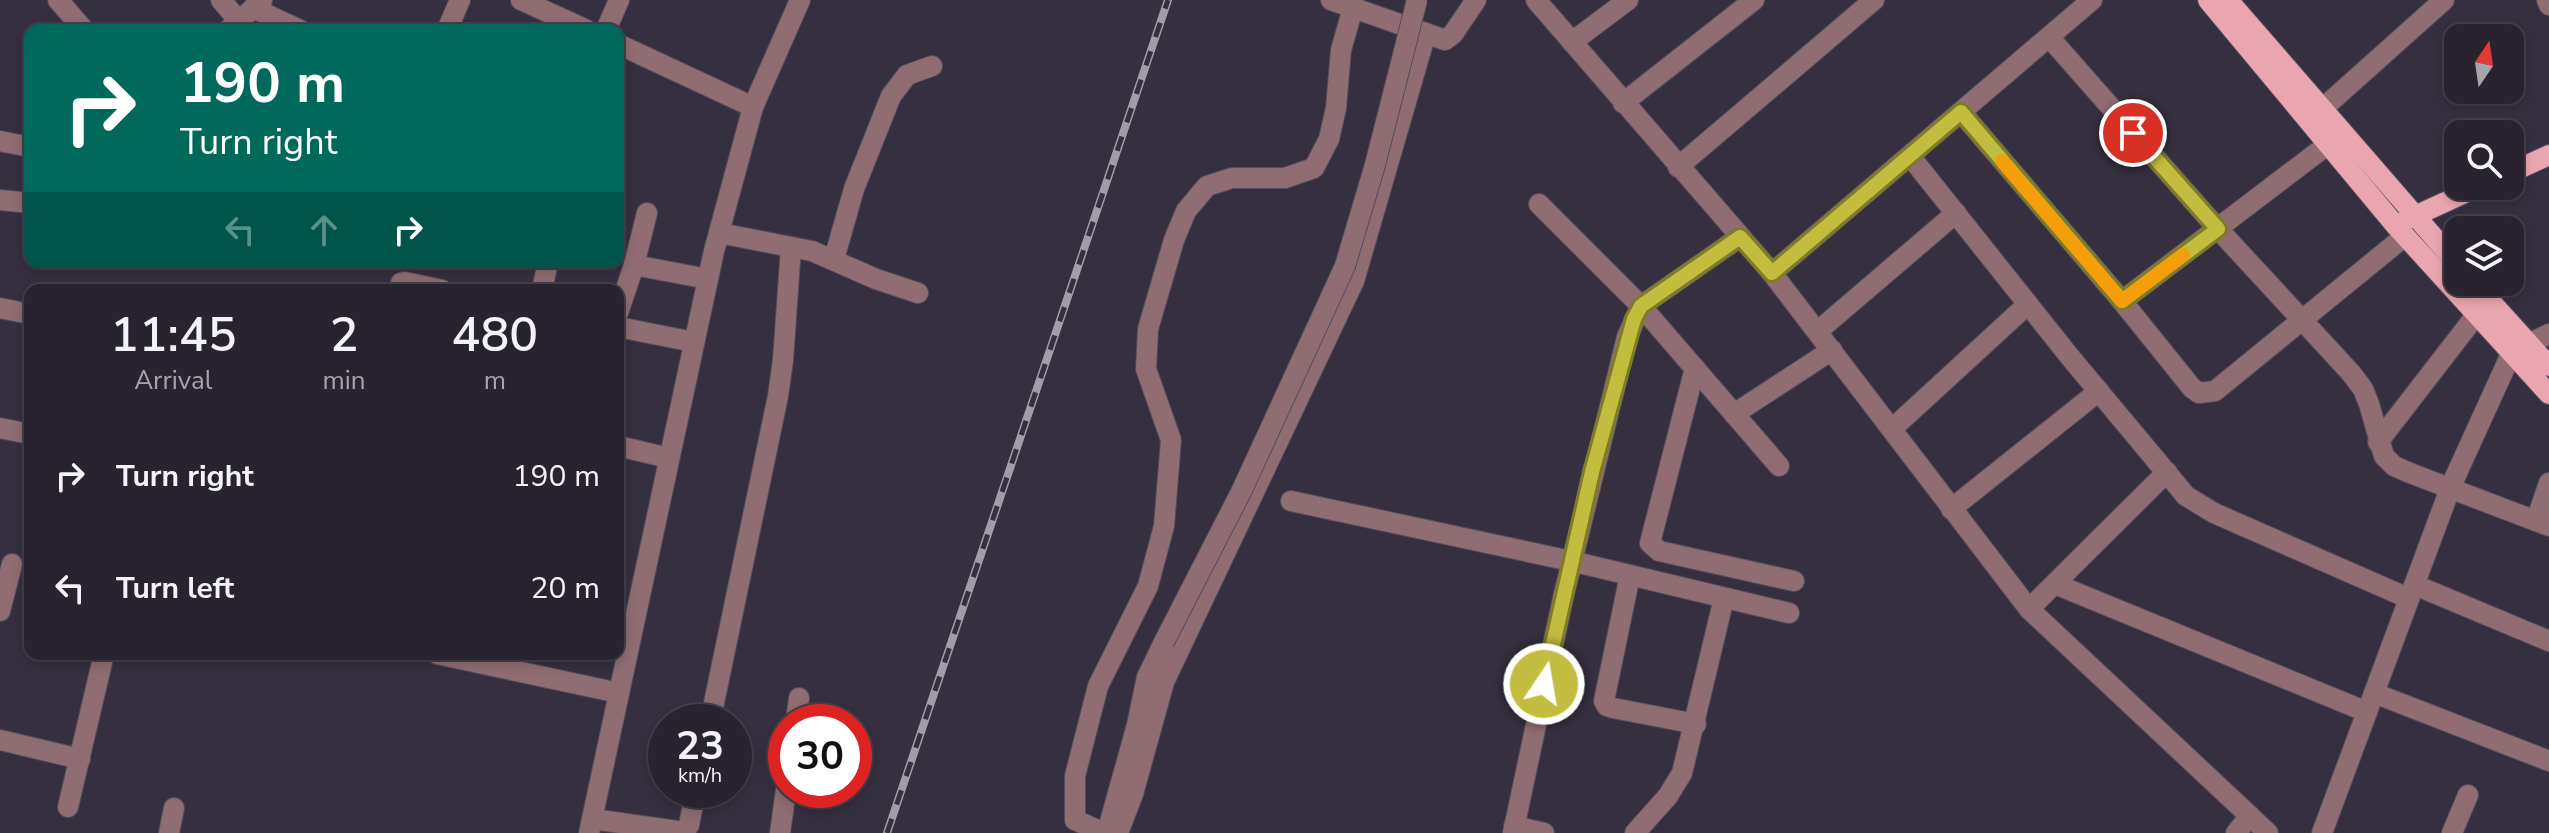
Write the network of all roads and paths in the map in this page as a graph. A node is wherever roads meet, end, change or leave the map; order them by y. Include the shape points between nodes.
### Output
1 (58, 0) edge
2 (221, 0) edge
3 (460, 0) edge
4 (521, 0) edge
5 (619, 0) edge
6 (800, 0) edge
7 (1331, 0) edge
8 (1417, 0) edge
9 (1476, 0) edge
10 (1536, 0) edge
11 (1628, 0) edge
12 (1754, 0) edge
13 (1874, 0) edge
14 (2092, 0) edge
15 (2208, 0) edge
16 (2228, 0) edge
17 (2444, 0) edge
18 (1353, 8) junction
19 (246, 15) edge
20 (79, 24) edge
21 (278, 24) edge
22 (450, 24) edge
23 (574, 24) edge
24 (609, 24) edge
25 (1426, 33) junction
26 (2049, 37) junction
27 (1572, 42) junction
28 (624, 47) edge
29 (932, 66) dead end
30 (1623, 103) junction
31 (753, 107) junction
32 (2321, 110) junction
33 (1961, 112) junction
34 (0, 141) edge
35 (2327, 145) junction
36 (24, 146) edge
37 (2549, 155) edge
38 (1910, 156) junction
39 (1678, 167) junction
40 (2524, 167) edge
41 (0, 200) edge
42 (2454, 200) edge
43 (24, 202) edge
44 (1539, 204) dead end
45 (647, 213) dead end
46 (1956, 213) junction
47 (2405, 226) junction
48 (2218, 229) junction
49 (719, 233) junction
50 (1740, 237) junction
51 (791, 247) junction
52 (2444, 255) edge
53 (834, 259) junction
54 (634, 265) junction
55 (1772, 273) junction
56 (708, 279) junction
57 (918, 293) dead end
58 (624, 295) edge
59 (2483, 296) edge
60 (2122, 301) junction
61 (2028, 304) junction
62 (1641, 306) junction
63 (0, 308) edge
64 (24, 313) edge
65 (2477, 314) junction
66 (2301, 319) junction
67 (624, 328) edge
68 (1818, 331) junction
69 (2549, 334) edge
70 (694, 342) junction
71 (2520, 348) junction
72 (1832, 350) junction
73 (2549, 366) edge
74 (1695, 368) junction
75 (2099, 391) junction
76 (2549, 394) edge
77 (1734, 414) junction
78 (0, 428) edge
79 (1893, 428) junction
80 (24, 433) edge
81 (2378, 442) junction
82 (624, 447) edge
83 (669, 458) junction
84 (1779, 466) dead end
85 (2167, 472) junction
86 (2549, 483) edge
87 (2451, 486) junction
88 (1291, 501) dead end
89 (1951, 509) junction
90 (2542, 523) edge
91 (1571, 561) junction
92 (14, 564) edge
93 (1630, 575) junction
94 (1794, 581) dead end
95 (2055, 584) junction
96 (2411, 592) junction
97 (1724, 598) junction
98 (2029, 609) junction
99 (0, 611) edge
100 (1789, 613) dead end
101 (2549, 641) edge
102 (103, 660) edge
103 (465, 660) edge
104 (619, 693) junction
105 (799, 698) dead end
106 (2371, 702) junction
107 (714, 704) edge
108 (798, 704) edge
109 (1696, 724) junction
110 (0, 740) edge
111 (80, 759) junction
112 (2549, 761) edge
113 (2468, 795) dead end
114 (68, 807) dead end
115 (174, 808) dead end
116 (692, 808) edge
117 (783, 808) edge
118 (2250, 816) junction
119 (591, 826) edge
120 (1513, 830) edge
121 (169, 833) edge
122 (780, 833) edge
123 (1105, 833) edge
124 (1118, 833) edge
125 (1544, 833) edge
126 (1635, 833) edge
127 (2236, 833) edge
128 (2268, 833) edge
129 (2322, 833) edge
130 (2452, 833) edge

1 - 20 street
2 - 19 street
3 - 22 street
4 - 23 street
5 - 24 street
6 - 31 street
7 - 18 street
8 - 123 street, bridge via 1345,266 1242,490 1147,677
9 - 25 street via 1450,38
10 - 27 street
11 - 27 street
12 - 30 street
13 - 39 street
14 - 26 street
15 - 35 main road
16 - 32 main road
17 - 32 street
18 - 25 street
18 - 123 street via 1341,50 1329,139 1314,168 1285,178 1232,178 1207,186 1186,211 1174,240 1148,329 1146,369 1171,440 1164,526 1148,586 1098,686 1075,776 1075,820
19 - 21 street
25 - 124 street via 1354,281 1164,682
26 - 33 street
26 - 48 street
27 - 30 street
28 - 31 street
29 - 53 street via 907,75 891,96 854,189
30 - 39 street
31 - 49 street
32 - 47 main road
33 - 38 street
33 - 60 street
34 - 36 street
35 - 47 main road
35 - 48 street
37 - 40 main road
38 - 46 street
38 - 55 street
39 - 50 street
41 - 43 street
42 - 47 main road
44 - 62 street
45 - 54 street
46 - 61 street
46 - 68 street
47 - 52 main road
47 - 65 main road
47 - 66 street
48 - 60 street
48 - 66 street
49 - 51 street
49 - 56 street
50 - 55 street
50 - 62 street
51 - 53 street
51 - 107 street via 778,396
53 - 57 street
54 - 56 street
54 - 58 street
55 - 68 street
56 - 70 street
59 - 71 main road
60 - 66 street via 2199,393 2215,391
61 - 75 street
61 - 79 street
62 - 74 street
62 - 91 street via 1627,337
63 - 64 street
65 - 71 main road
65 - 81 street
66 - 81 street via 2363,389
67 - 70 street
68 - 72 street
69 - 71 street
70 - 83 street
71 - 73 main road
71 - 76 main road
71 - 87 street
72 - 77 street
72 - 79 street
74 - 77 street
74 - 94 street via 1650,543 1659,551
75 - 85 street
75 - 89 street
77 - 84 street
78 - 80 street
79 - 89 street
81 - 87 street via 2394,466
82 - 83 street
83 - 104 street
85 - 95 street
85 - 96 street via 2186,496 2214,513
86 - 90 street
87 - 90 street
87 - 96 street
88 - 91 street
89 - 98 street
91 - 93 street
91 - 120 street
92 - 99 street
93 - 97 street
93 - 109 street via 1604,701 1613,708
95 - 98 street
95 - 106 street
96 - 101 street
96 - 106 street
97 - 100 street
97 - 109 street
98 - 118 street
102 - 111 street
103 - 104 street
104 - 119 street
105 - 108 street
106 - 112 street
106 - 129 street
109 - 126 street via 1682,773
110 - 111 street
111 - 114 street
113 - 130 street
115 - 121 street
116 - 119 street via 684,832
117 - 122 street
118 - 127 street
118 - 128 street
120 - 125 street

